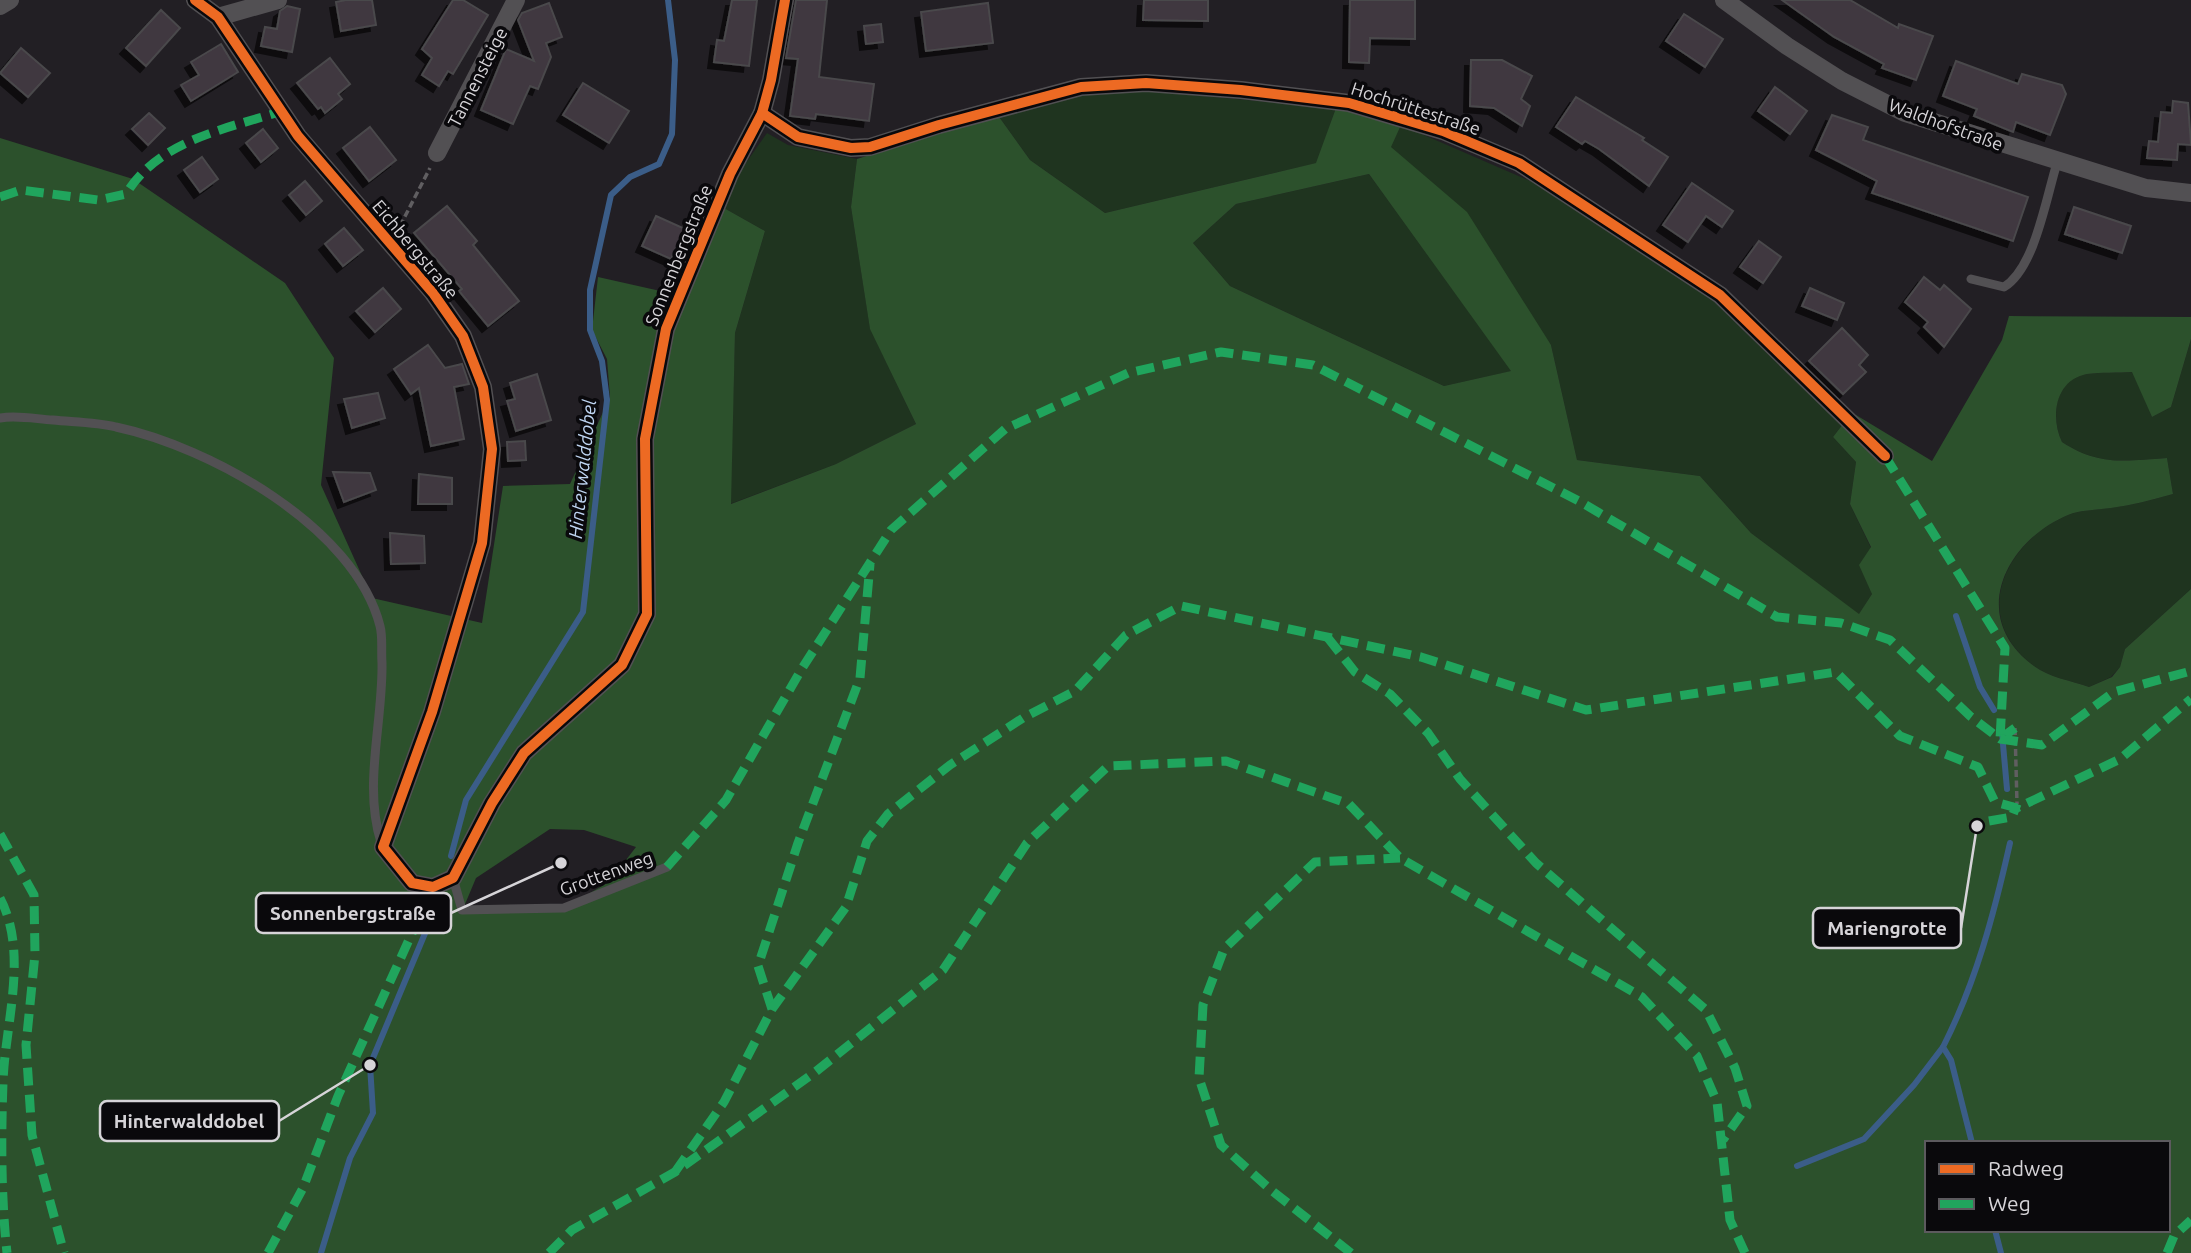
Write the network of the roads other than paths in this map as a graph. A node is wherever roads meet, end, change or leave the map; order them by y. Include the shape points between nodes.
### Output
1 (10, 0) edge
2 (195, 0) edge
3 (278, 0) edge
4 (516, 0) edge
5 (785, 0) edge
6 (1724, 0) edge
7 (0, 6) edge
8 (218, 17) junction
9 (762, 113) junction
10 (437, 153) road end
11 (2057, 163) junction
12 (2191, 193) edge
13 (1971, 279) dead end
14 (0, 418) edge
15 (1885, 456) dead end
16 (383, 847) junction
17 (667, 867) dead end
18 (453, 878) junction

1 - 7 street
2 - 8 street, Eichbergstraße
3 - 8 street
4 - 10 street, Tannensteige
5 - 9 street, Sonnenbergstraße
6 - 11 street, Waldhofstraße via 1842,81 1905,113
8 - 16 street, Eichbergstraße via 298,136 433,293 463,336 483,387 492,449 482,543 432,712
9 - 15 street, Hochrüttestraße via 797,137 851,148 870,147 1081,87 1146,83 1349,103 1443,131 1519,163 1720,295
9 - 18 street, Sonnenbergstraße via 730,174 666,329 645,439 648,614 622,665 524,753
11 - 12 street, Waldhofstraße via 2146,188
11 - 13 lane via 2017,280 2004,287
14 - 16 lane via 116,426 170,443 223,466 276,498 337,550 366,585 381,628 374,820
16 - 18 street via 412,883 433,887
17 - 18 lane, Grottenweg via 564,908 462,910

